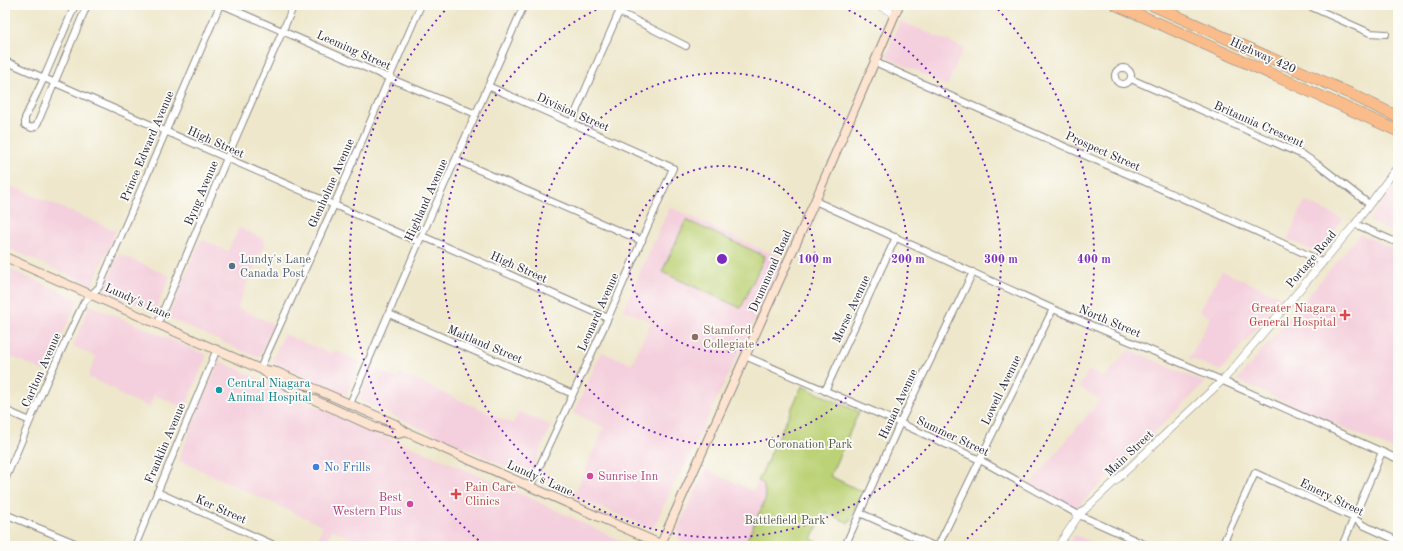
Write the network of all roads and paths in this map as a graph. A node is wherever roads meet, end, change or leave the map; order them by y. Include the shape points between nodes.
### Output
1 (75, 5) edge
2 (87, 5) edge
3 (222, 5) edge
4 (294, 5) edge
5 (420, 5) edge
6 (524, 5) edge
7 (622, 5) edge
8 (877, 5) edge
9 (899, 5) edge
10 (1116, 5) edge
11 (1152, 5) edge
12 (1307, 5) edge
13 (620, 12) junction
14 (896, 14) junction
15 (283, 31) junction
16 (1386, 34) dead end
17 (686, 46) dead end
18 (5, 61) edge
19 (875, 62) junction
20 (44, 78) junction
21 (389, 78) junction
22 (1131, 79) dead end
23 (54, 82) junction
24 (488, 86) junction
25 (476, 114) junction
26 (1398, 117) edge
27 (571, 123) junction
28 (166, 131) junction
29 (1398, 131) edge
30 (650, 157) joint
31 (227, 158) junction
32 (456, 160) junction
33 (1398, 166) edge
34 (815, 202) junction
35 (1369, 204) junction
36 (334, 205) junction
37 (1355, 224) junction
38 (422, 236) junction
39 (896, 237) junction
40 (642, 241) junction
41 (419, 242) junction
42 (1398, 243) edge
43 (5, 257) edge
44 (1323, 262) junction
45 (973, 272) junction
46 (92, 294) junction
47 (1053, 309) junction
48 (389, 314) junction
49 (608, 318) junction
50 (158, 323) junction
51 (217, 349) junction
52 (745, 356) junction
53 (260, 369) junction
54 (1222, 381) junction
55 (825, 391) junction
56 (573, 394) junction
57 (350, 404) junction
58 (5, 410) edge
59 (30, 421) junction
60 (900, 423) junction
61 (406, 432) junction
62 (1382, 452) junction
63 (1398, 459) edge
64 (980, 460) junction
65 (5, 480) edge
66 (530, 486) junction
67 (157, 492) junction
68 (860, 513) junction
69 (5, 514) edge
70 (1079, 515) junction
71 (1354, 518) junction
72 (1398, 541) edge
73 (82, 546) edge
74 (135, 546) edge
75 (276, 546) edge
76 (662, 546) edge
77 (845, 546) edge
78 (934, 546) edge
79 (938, 546) edge
80 (1058, 546) edge
81 (1148, 546) edge
82 (1222, 546) edge
83 (1342, 546) edge

1 - 20 street
2 - 23 street
3 - 15 street, Leeming Street
3 - 28 street, Prince Edward Avenue
4 - 15 street, Byng Avenue
5 - 21 street, Glenholme Avenue
6 - 24 street, Highland Avenue
7 - 13 street
8 - 14 street
9 - 14 main road, Drummond Road
10 - 29 highway, Highway 420
11 - 26 highway, Highway 420
12 - 16 street via 1370,33
13 - 17 street
13 - 27 street
14 - 19 main road, Drummond Road
15 - 21 street, Leeming Street
15 - 31 street, Byng Avenue
18 - 20 street, High Street
19 - 34 main road, Drummond Road
19 - 44 street, Prospect Street
20 - 23 street, High Street
20 - 23 street via 25,118 25,125 28,127 36,126
21 - 25 street, Leeming Street
21 - 36 street, Glenholme Avenue
22 - 35 street, Britannia Crescent via 1305,156
23 - 28 street, High Street
24 - 25 street, Highland Avenue
24 - 27 street, Division Street
25 - 32 street, Highland Avenue
27 - 30 street, Division Street
28 - 31 street, High Street
28 - 46 street, Prince Edward Avenue via 99,287
30 - 40 street, Leonard Avenue via 673,168
31 - 36 street, High Street
31 - 50 street, Byng Avenue
32 - 38 street, Highland Avenue
32 - 40 street
33 - 35 street, Portage Road
34 - 39 street, North Street
34 - 52 main road, Drummond Road
35 - 37 street, Portage Road
36 - 41 street, High Street
36 - 53 street, Glenholme Avenue
37 - 42 street
37 - 44 street, Portage Road
38 - 41 street, Highland Avenue
38 - 49 street, High Street
39 - 45 street, North Street
39 - 55 street, Morse Avenue
40 - 49 street, Leonard Avenue
41 - 48 street, Highland Avenue
43 - 46 main road, Lundy's Lane
44 - 54 street, Portage Road
45 - 47 street, North Street
45 - 60 street, Hanan Avenue
46 - 50 main road, Lundy's Lane
46 - 59 street, Carlton Avenue via 84,302
47 - 54 street, North Street
47 - 64 street, Lowell Avenue
48 - 56 street, Maitland Street
48 - 57 street, Highland Avenue
49 - 56 street, Leonard Avenue
50 - 51 main road, Lundy's Lane
51 - 53 main road, Lundy's Lane
51 - 67 street, Franklin Avenue
52 - 55 street, Summer Street
52 - 76 main road, Drummond Road
53 - 57 main road, Lundy's Lane via 277,372
53 - 61 main road, Lundy's Lane via 293,389 360,421 394,433
54 - 62 street, North Street
54 - 70 street, Main Street
55 - 60 street, Summer Street
56 - 66 street, Leonard Avenue
57 - 61 main road, Lundy's Lane via 395,424
58 - 59 street
59 - 65 street, Carlton Avenue
60 - 64 street, Summer Street
60 - 68 street, Hanan Avenue
61 - 66 main road, Lundy's Lane
62 - 63 street, North Street
62 - 71 street
64 - 70 street, Summer Street
64 - 79 street, Lowell Avenue
66 - 76 main road, Lundy's Lane
67 - 74 street, Franklin Avenue
67 - 75 street, Ker Street
68 - 77 street, Hanan Avenue
68 - 78 street
69 - 73 street
70 - 80 street, Main Street
70 - 81 street, Summer Street
71 - 72 street, Emery Street via 1363,525
71 - 82 street, Emery Street via 1255,473
71 - 83 street

